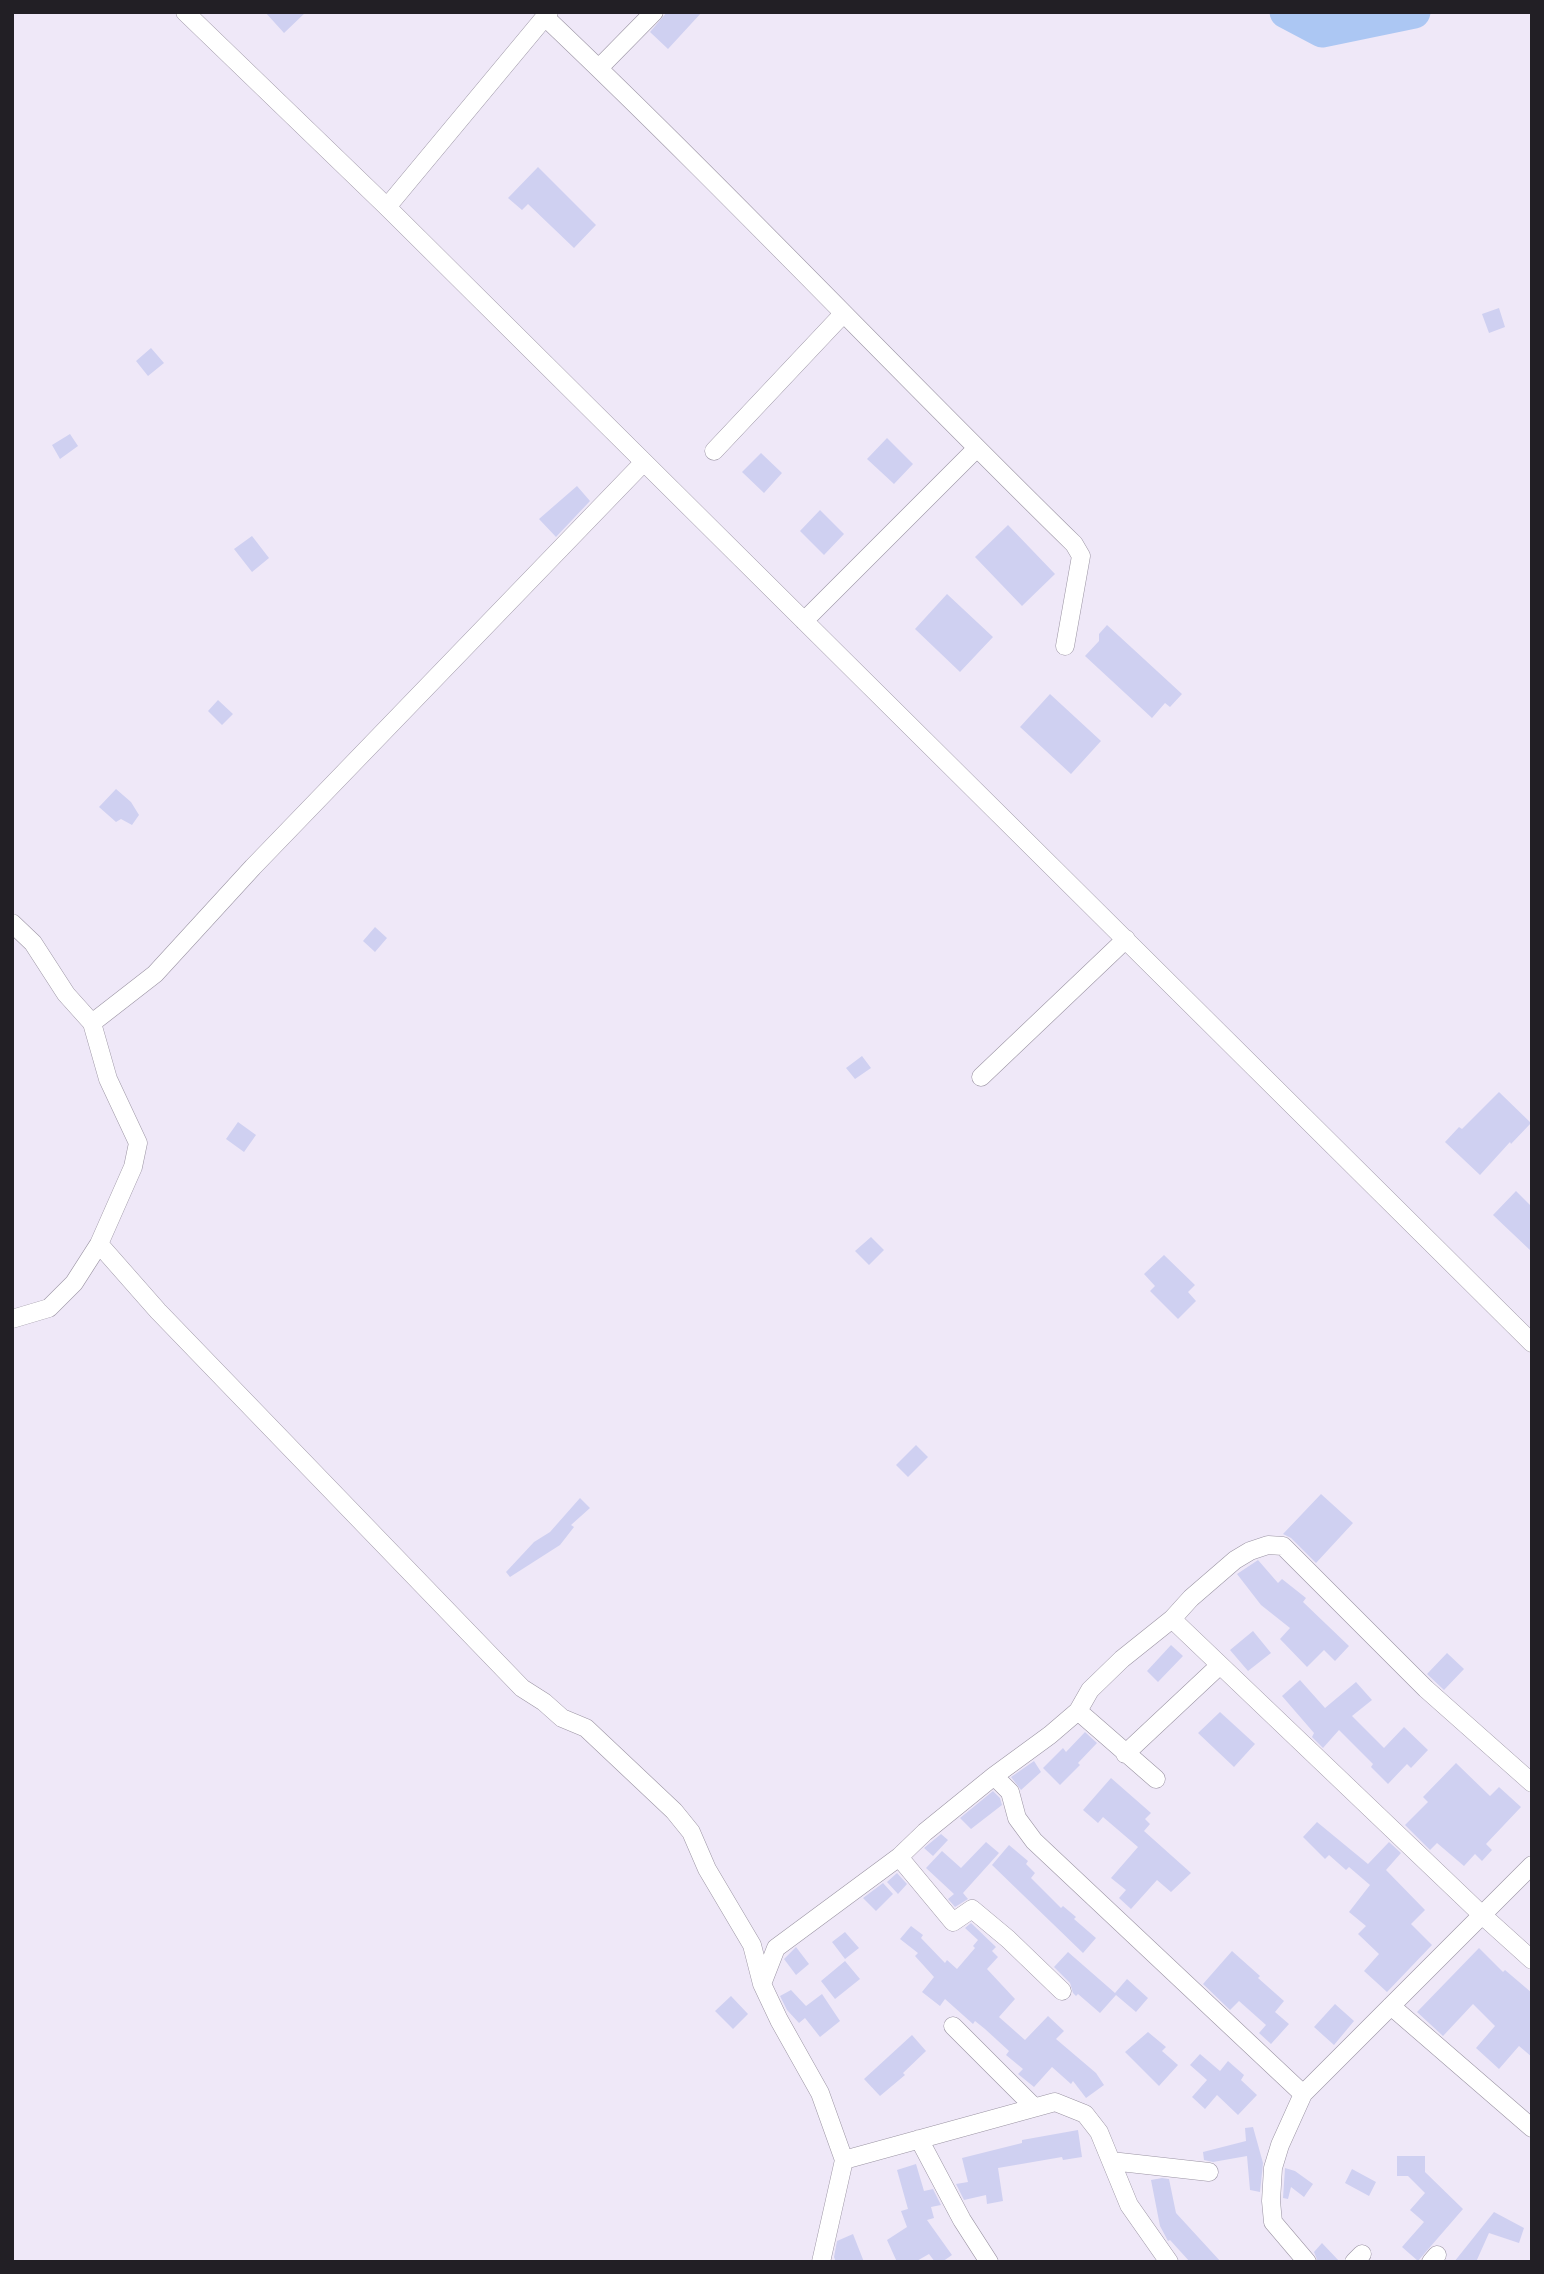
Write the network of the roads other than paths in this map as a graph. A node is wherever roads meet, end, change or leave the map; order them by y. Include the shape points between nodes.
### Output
1 (185, 12) edge
2 (654, 12) edge
3 (547, 15) edge
4 (599, 68) junction
5 (387, 208) junction
6 (843, 314) junction
7 (976, 449) junction
8 (714, 451) dead end
9 (644, 462) junction
10 (804, 621) junction
11 (1065, 646) dead end
12 (12, 923) edge
13 (1126, 939) junction
14 (92, 1023) junction
15 (981, 1077) dead end
16 (99, 1244) junction
17 (12, 1319) edge
18 (1532, 1343) edge
19 (1172, 1619) junction
20 (1220, 1665) junction
21 (1078, 1711) junction
22 (1125, 1754) junction
23 (994, 1776) junction
24 (1156, 1779) dead end
25 (1532, 1783) edge
26 (899, 1857) junction
27 (1532, 1864) edge
28 (1481, 1914) junction
29 (752, 1945) junction
30 (776, 1948) junction
31 (1532, 1960) edge
32 (762, 1984) junction
33 (1062, 1991) dead end
34 (1391, 2006) junction
35 (953, 2026) dead end
36 (1303, 2094) junction
37 (1034, 2107) junction
38 (1532, 2128) edge
39 (919, 2139) junction
40 (844, 2161) junction
41 (1111, 2161) junction
42 (1209, 2172) dead end
43 (821, 2262) edge
44 (989, 2262) edge
45 (1169, 2262) edge
46 (1307, 2262) edge

1 - 5 street
2 - 4 street
3 - 4 street
3 - 5 street
4 - 6 street
5 - 9 street
6 - 7 street
6 - 8 street
7 - 10 street
7 - 11 street via 1081,556
9 - 10 street
9 - 14 street via 155,974
10 - 13 street
12 - 14 street via 33,943 66,994
13 - 15 street
13 - 18 street
14 - 16 street via 108,1079 138,1143 133,1167
16 - 17 street via 74,1283 49,1308
16 - 29 street via 522,1688 562,1718 586,1728 674,1811 691,1832
19 - 20 street
19 - 21 street via 1098,1682
19 - 25 street via 1235,1560 1268,1545 1283,1546 1426,1689
20 - 22 street
20 - 28 street
21 - 22 street
21 - 23 street
22 - 24 street
23 - 26 street
23 - 36 street via 1010,1792 1017,1818 1034,1841
26 - 30 street
26 - 33 street via 953,1922 971,1909
27 - 28 street
28 - 31 street
28 - 34 street
29 - 30 street
29 - 32 street
30 - 32 street
32 - 40 street via 820,2093
34 - 36 street
34 - 38 street
35 - 37 street
36 - 46 street via 1273,2168 1271,2201 1272,2222
37 - 39 street
37 - 41 street via 1055,2102 1085,2114 1099,2132
39 - 40 street
39 - 44 street
40 - 43 street
41 - 42 street
41 - 45 street via 1129,2204

